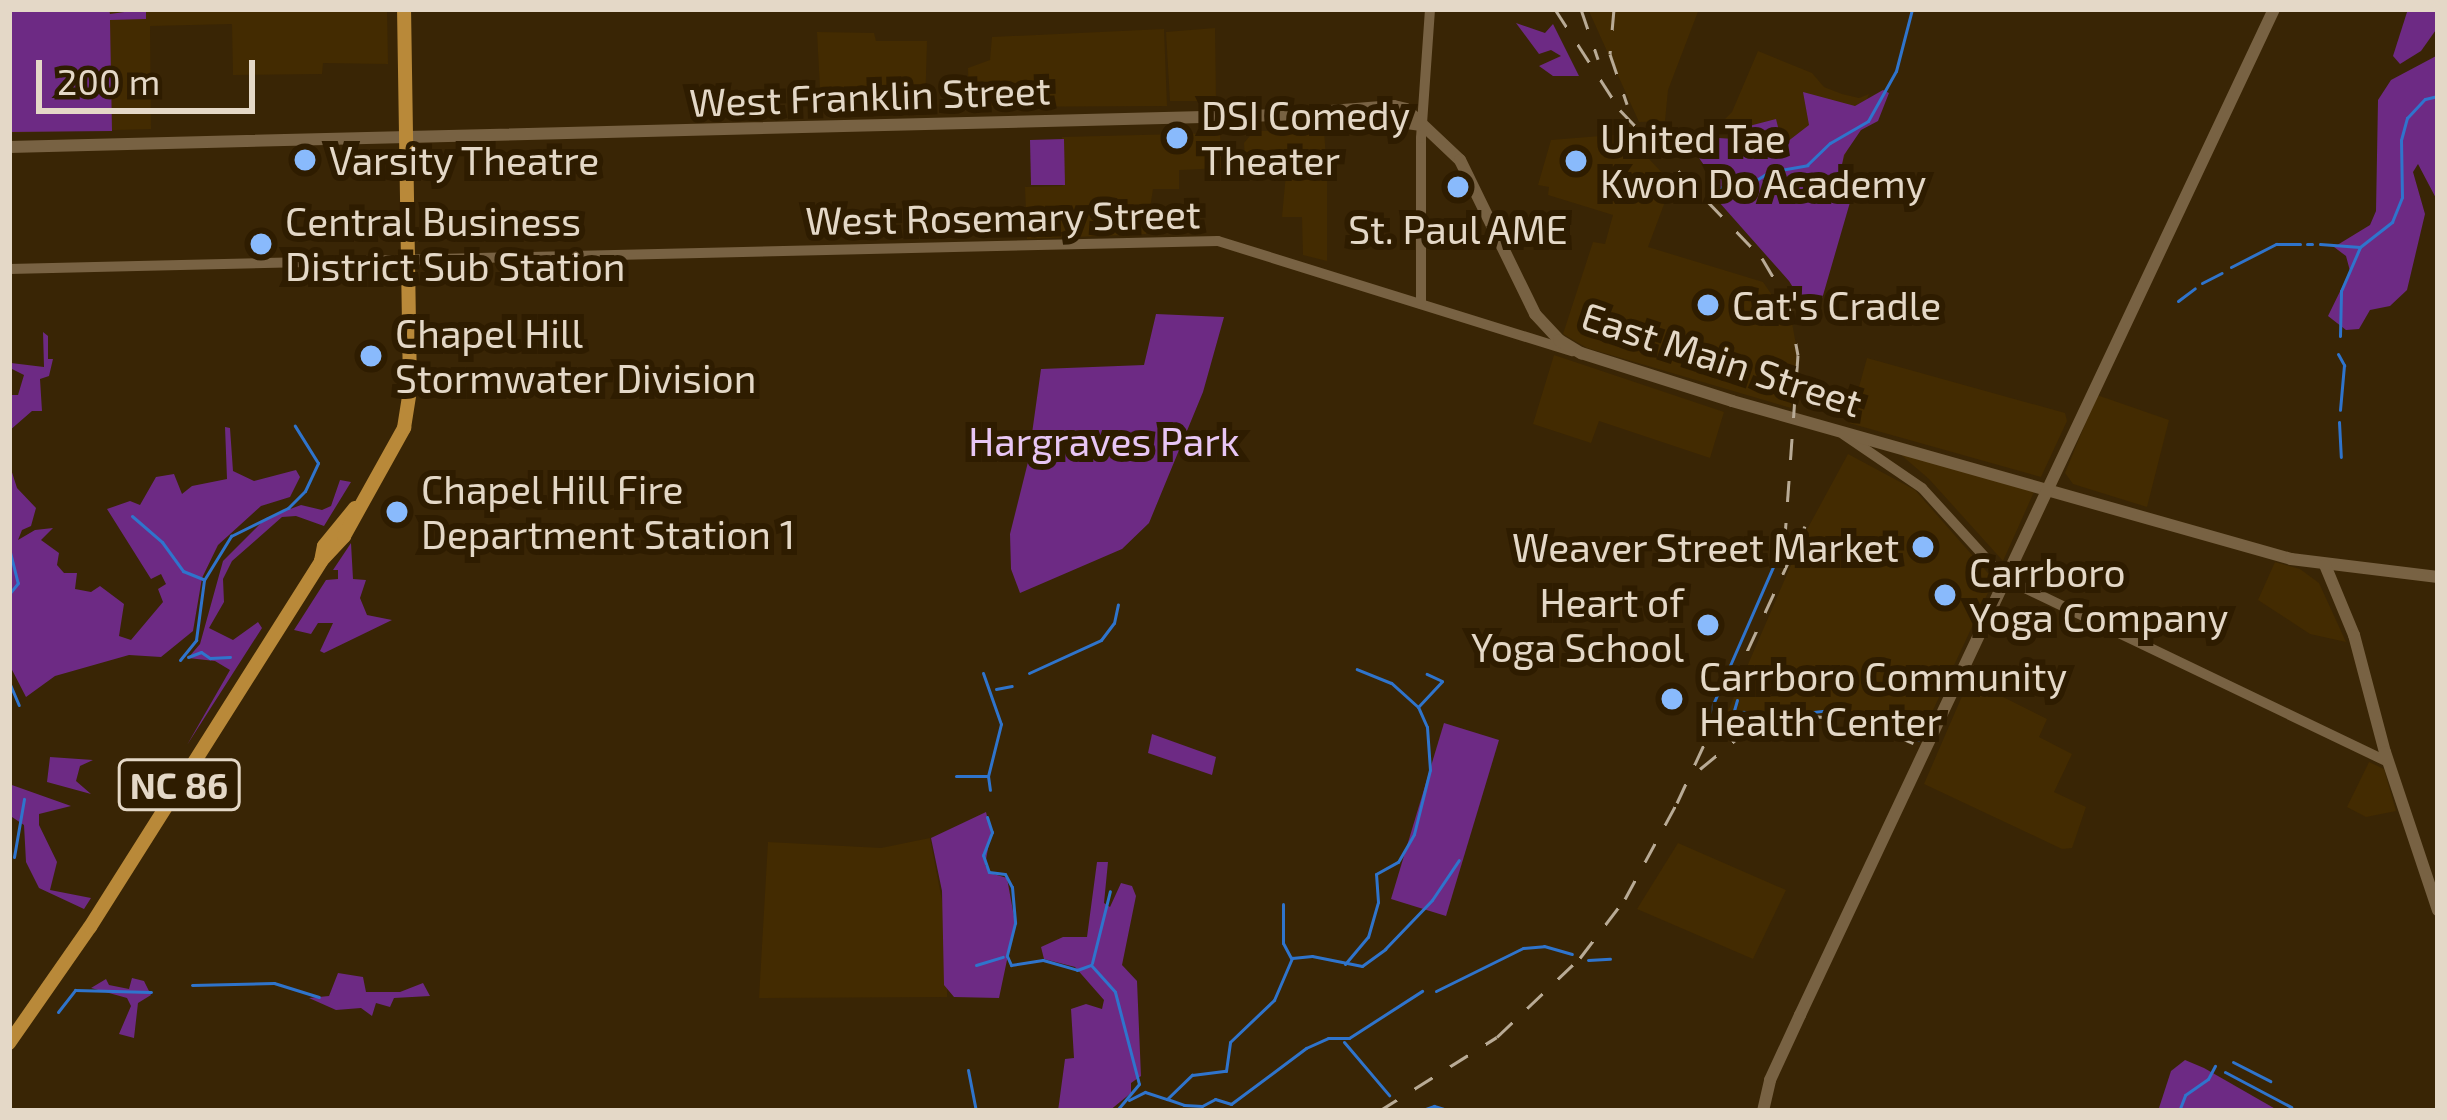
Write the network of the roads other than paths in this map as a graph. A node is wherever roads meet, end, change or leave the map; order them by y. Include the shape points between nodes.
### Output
1 (404, 9) edge
2 (1430, 9) edge
3 (2274, 9) edge
4 (1422, 125) junction
5 (407, 137) junction
6 (9, 147) edge
7 (409, 261) junction
8 (9, 269) edge
9 (1421, 304) junction
10 (1581, 353) junction
11 (1840, 431) junction
12 (2045, 487) junction
13 (355, 508) junction
14 (321, 561) junction
15 (2325, 565) junction
16 (2438, 577) edge
17 (2004, 578) junction
18 (2378, 725) junction
19 (2351, 744) junction
20 (2388, 761) junction
21 (2438, 910) edge
22 (9, 1043) edge
23 (1763, 1111) edge

1 - 5 main road, NC 86
2 - 4 street
3 - 12 main road
4 - 5 main road, West Franklin Street via 1334,113
4 - 9 street
4 - 10 main road, East Main Street via 1470,176 1535,314
5 - 6 main road, West Franklin Street
5 - 7 main road, NC 86
7 - 8 street, West Rosemary Street
7 - 9 street, West Rosemary Street via 1218,241
7 - 13 main road, NC 86 via 407,419
9 - 10 street, West Rosemary Street
10 - 11 main road, East Main Street
11 - 12 main road, East Main Street
11 - 17 street via 1922,488
12 - 15 main road, East Main Street
12 - 17 main road
13 - 14 main road, NC 86
13 - 14 main road, NC 86
14 - 22 main road, NC 86
15 - 16 main road, East Main Street
15 - 18 main road
17 - 19 street
17 - 23 main road
18 - 19 street via 2369,739
18 - 20 main road
19 - 20 street
20 - 21 main road

